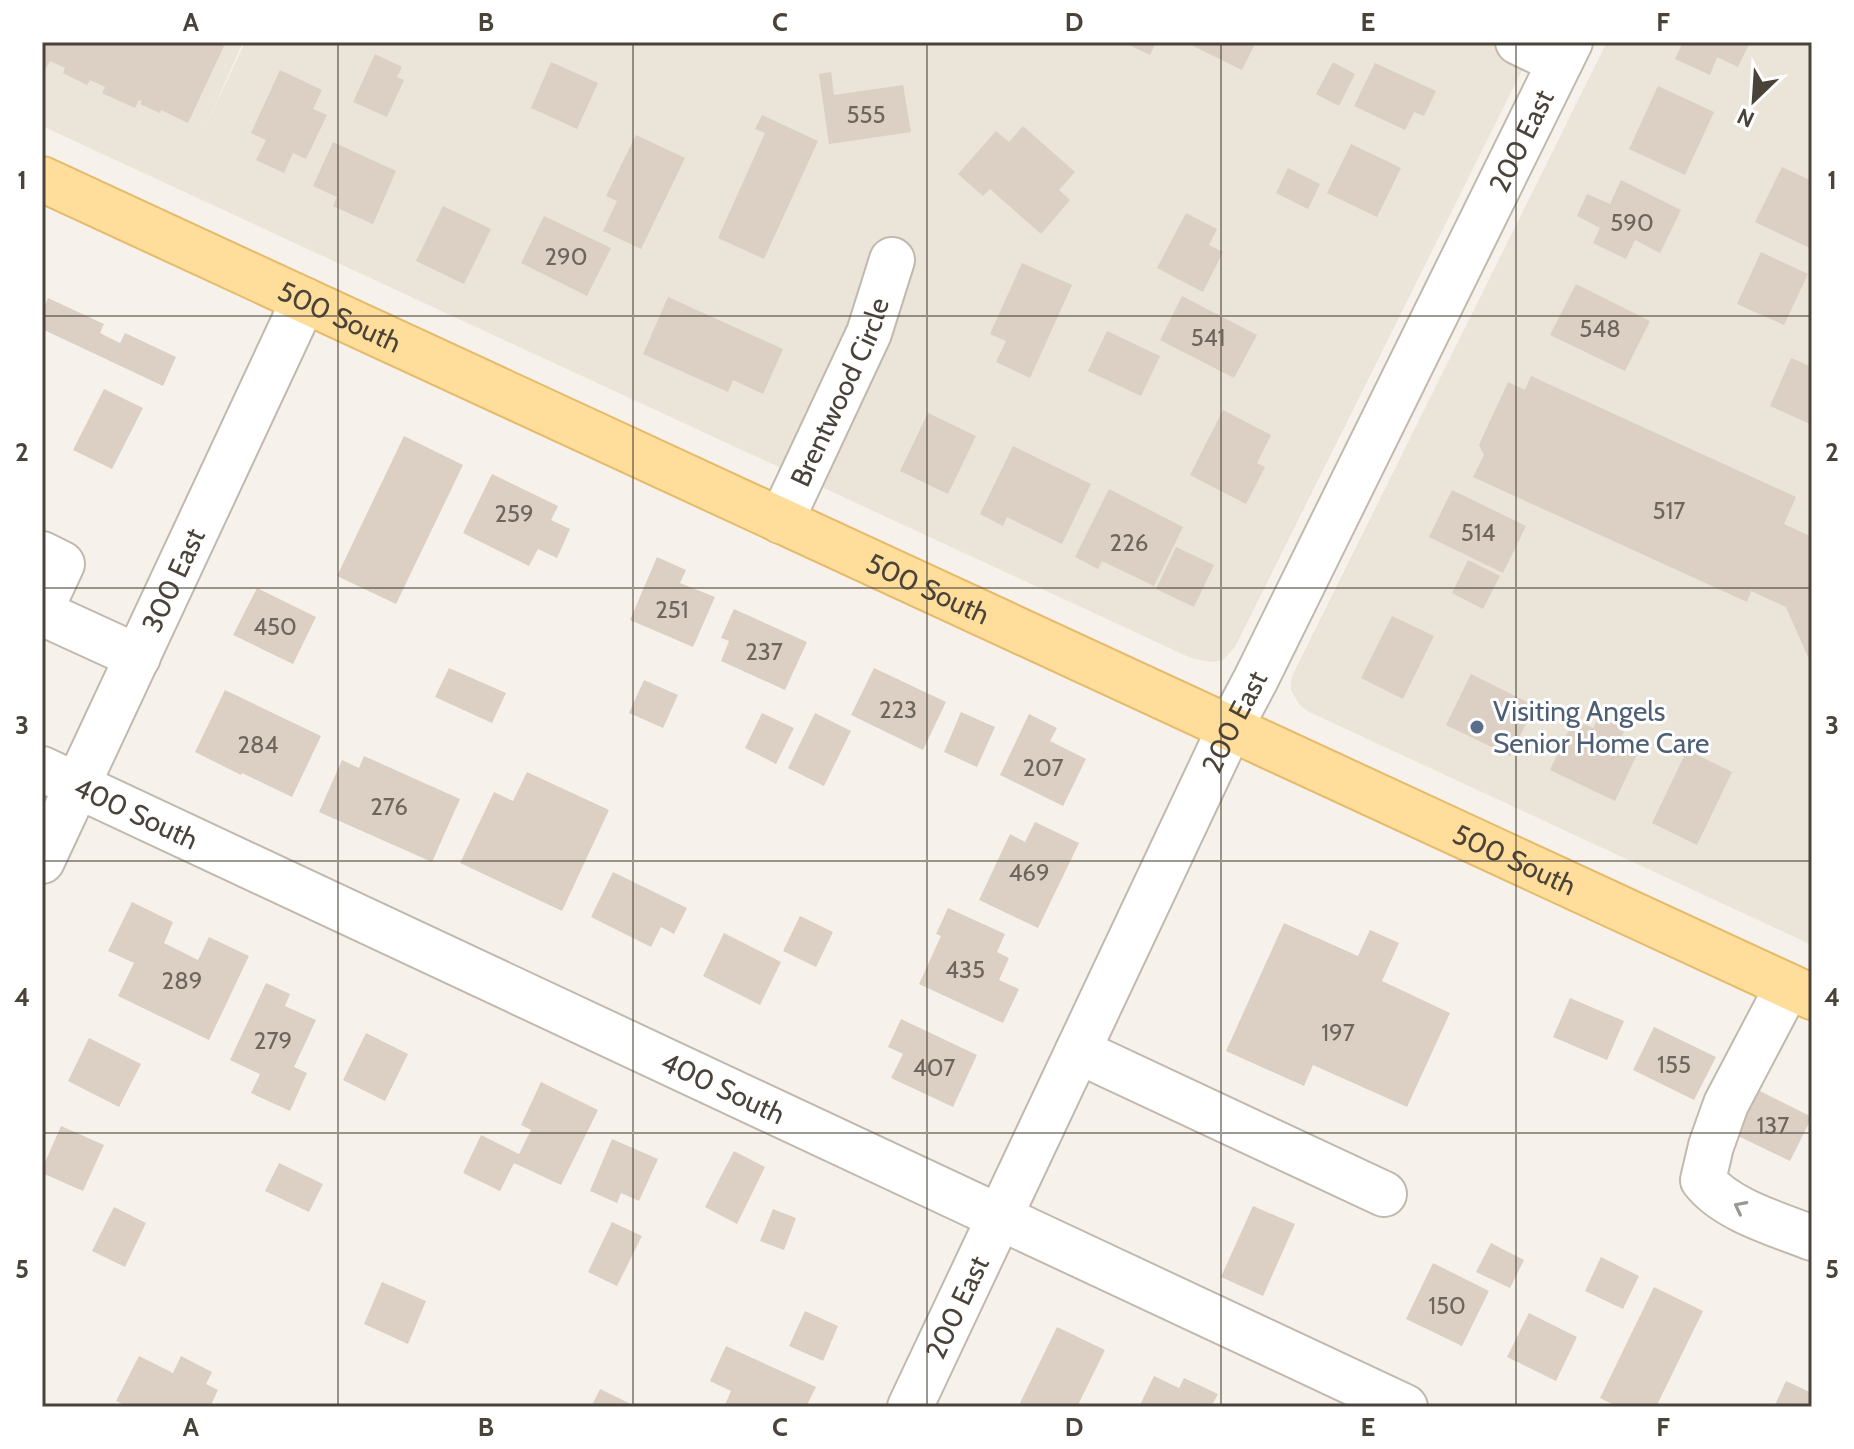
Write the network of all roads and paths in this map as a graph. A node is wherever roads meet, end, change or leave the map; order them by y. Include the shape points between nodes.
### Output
1 (1518, 42) edge
2 (1565, 52) edge
3 (42, 179) edge
4 (892, 260) dead end
5 (304, 300) junction
6 (781, 521) junction
7 (42, 554) edge
8 (42, 610) edge
9 (138, 657) junction
10 (1230, 728) junction
11 (60, 777) edge
12 (42, 861) edge
13 (1800, 991) edge
14 (1078, 1051) junction
15 (1384, 1194) dead end
16 (1000, 1217) junction
17 (1812, 1238) edge
18 (910, 1407) edge
19 (1405, 1407) edge

1 - 2 street
2 - 10 street, 200 East
3 - 5 main road, 500 South
4 - 6 street, Brentwood Circle via 869,333
5 - 6 main road, 500 South
5 - 9 street, 300 East
6 - 10 main road, 500 South
7 - 8 street via 62,564
8 - 9 street
9 - 11 street, 300 East
10 - 13 main road, 500 South
10 - 14 street, 200 East
11 - 12 street, 300 East
11 - 16 street, 400 South
17 -> 13 street via 1737,1206 1703,1180 1726,1104
14 - 15 street
14 - 16 street, 200 East
16 - 18 street, 200 East
16 - 19 street, 400 South

